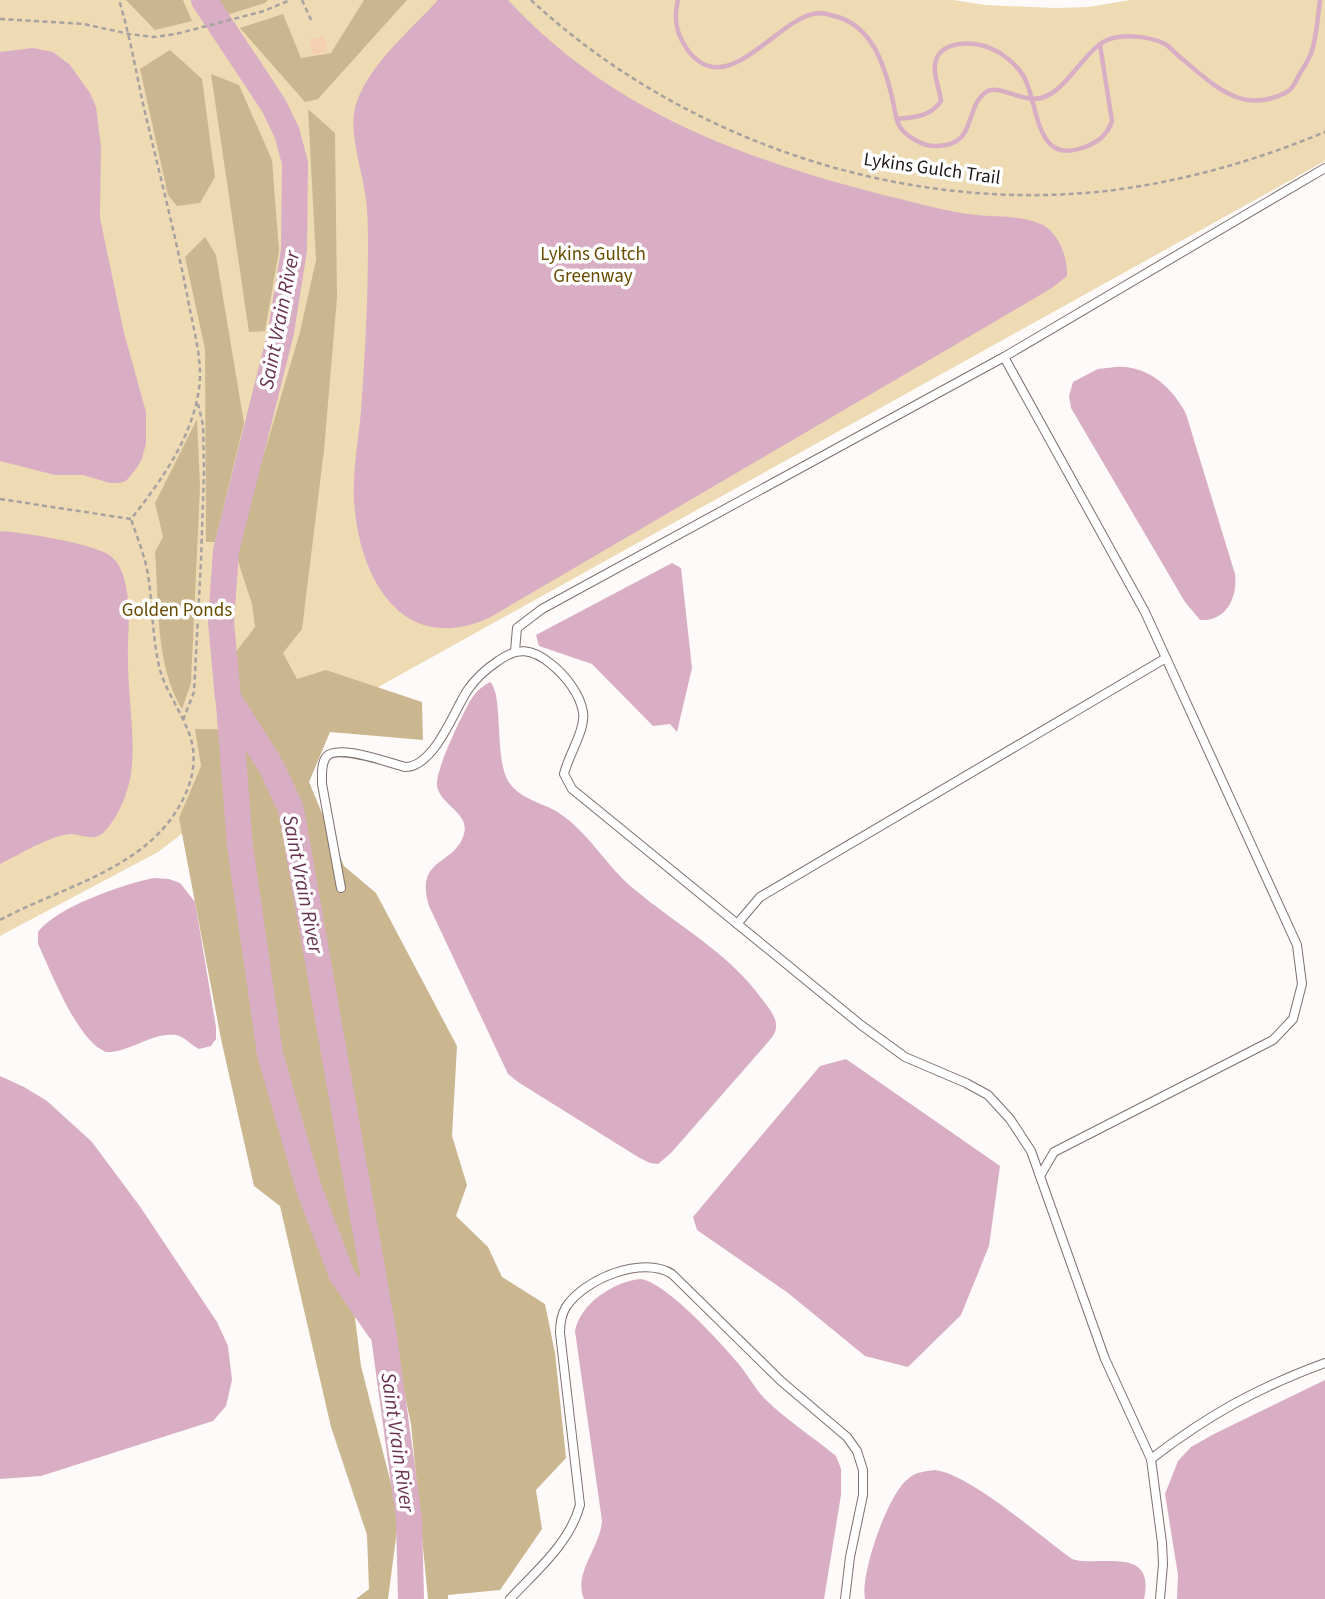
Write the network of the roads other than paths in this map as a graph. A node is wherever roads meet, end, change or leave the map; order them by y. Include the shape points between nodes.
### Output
1 (1325, 168) edge
2 (1004, 357) junction
3 (515, 651) junction
4 (1166, 658) junction
5 (341, 888) dead end
6 (737, 924) junction
7 (1040, 1176) junction
8 (1325, 1363) edge
9 (1151, 1459) junction
10 (510, 1599) edge
11 (845, 1599) edge
12 (1160, 1599) edge

1 - 2 lane
2 - 3 lane via 542,609 517,628
2 - 4 lane
3 - 5 lane via 477,679 419,764 405,767 342,751 324,759 322,784
3 - 6 lane via 529,651 552,665 581,707 583,722 565,770 568,785
4 - 6 lane via 760,897
4 - 7 lane via 1297,945 1301,984 1293,1020 1273,1040 1054,1153
6 - 7 lane via 905,1057 994,1100 1031,1151
7 - 9 lane via 1105,1359
8 - 9 lane via 1224,1407
9 - 12 lane via 1162,1543
10 - 11 lane via 563,1540 580,1505 560,1334 565,1310 573,1298 598,1282 624,1270 648,1266 672,1275 853,1445 864,1483

